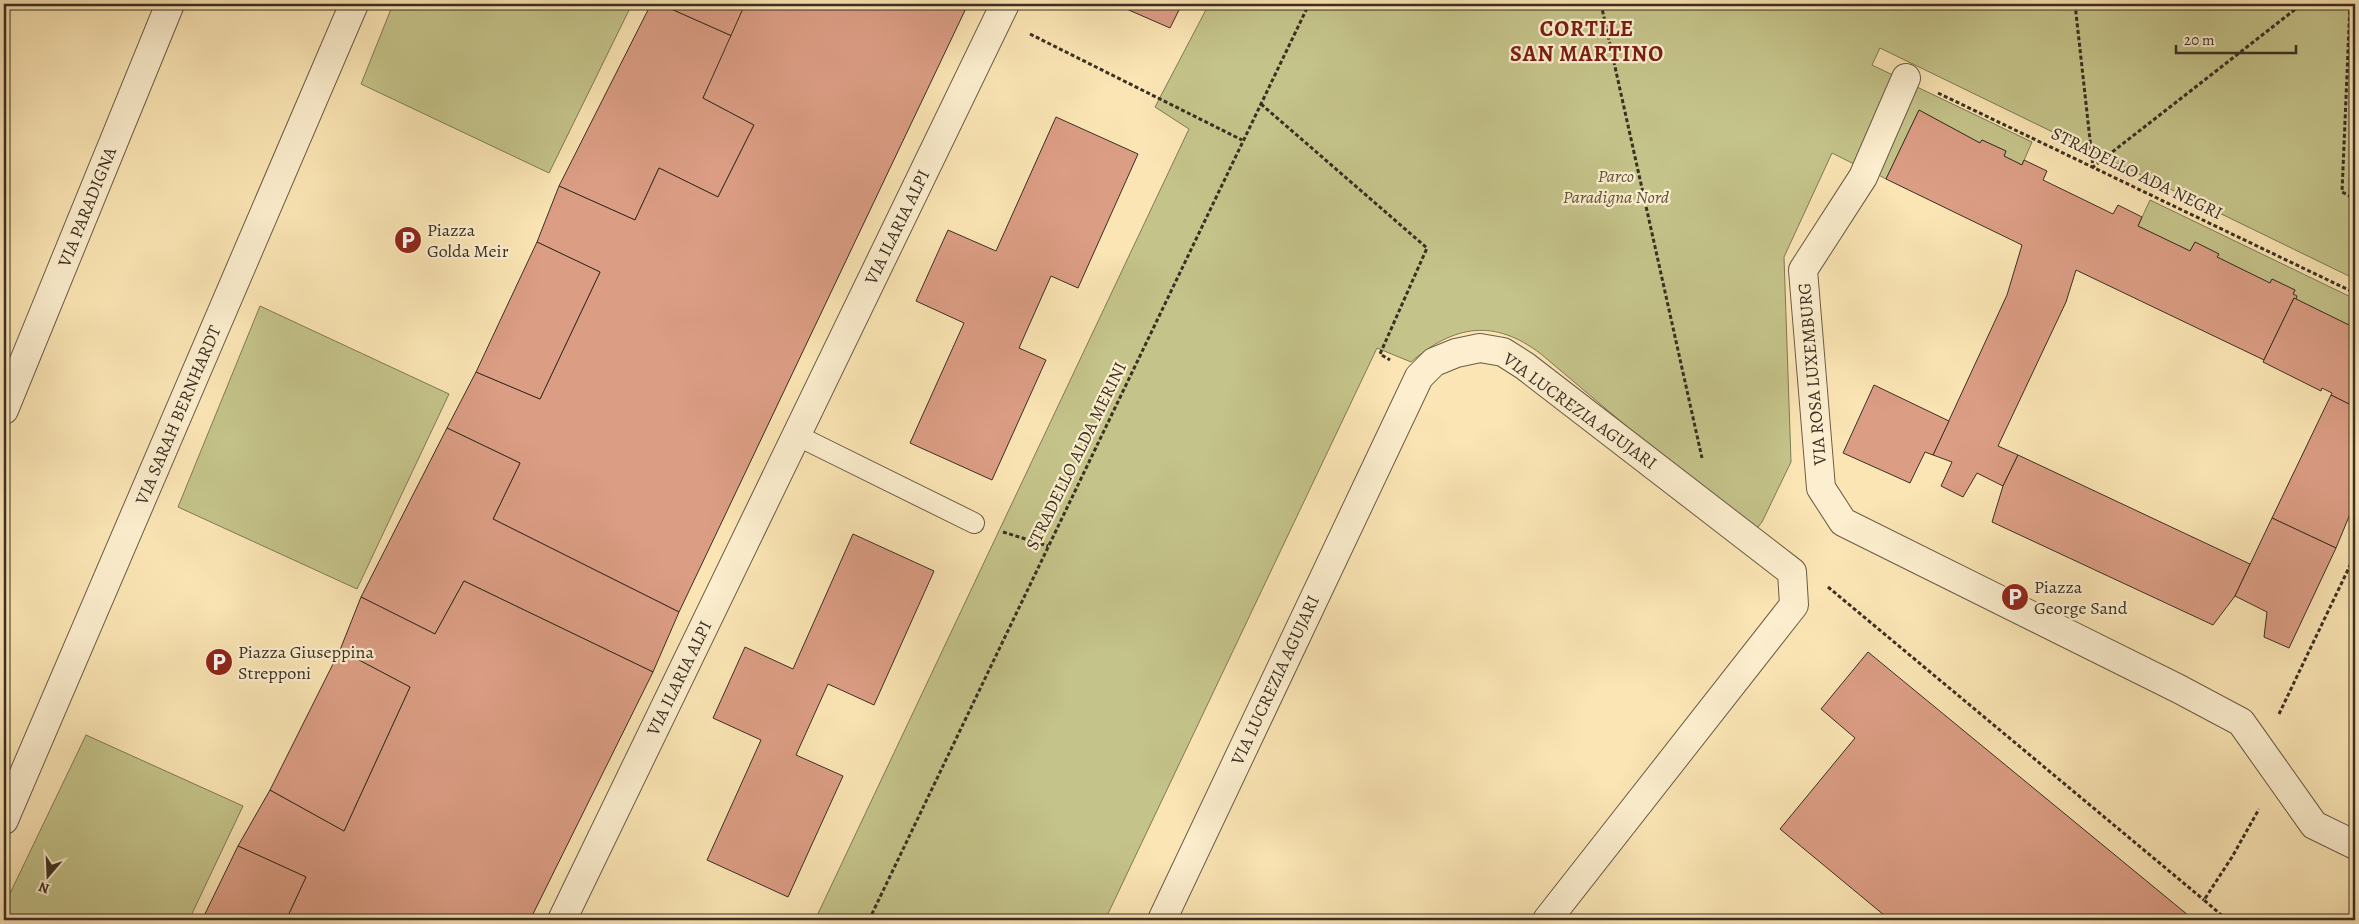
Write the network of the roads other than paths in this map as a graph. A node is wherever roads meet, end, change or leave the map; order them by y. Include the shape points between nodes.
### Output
1 (170, 4) edge
2 (348, 6) edge
3 (1002, 11) edge
4 (1906, 78) road end
5 (4, 410) edge
6 (796, 435) junction
7 (974, 523) road end
8 (4, 820) edge
9 (2355, 845) edge
10 (562, 920) edge
11 (1162, 920) edge
12 (1547, 920) edge

1 - 5 street, VIA PARADIGNA
2 - 8 street, VIA SARAH BERNHARDT
3 - 6 street, VIA ILARIA ALPI
4 - 9 street, VIA ROSA LUXEMBURG via 1864,177 1803,270 1821,488 1843,522 2241,722 2314,825
6 - 7 lane
6 - 10 street, VIA ILARIA ALPI
11 - 12 street, VIA LUCREZIA AGUJARI via 1419,377 1434,362 1480,348 1503,352 1532,372 1792,572 1794,606

